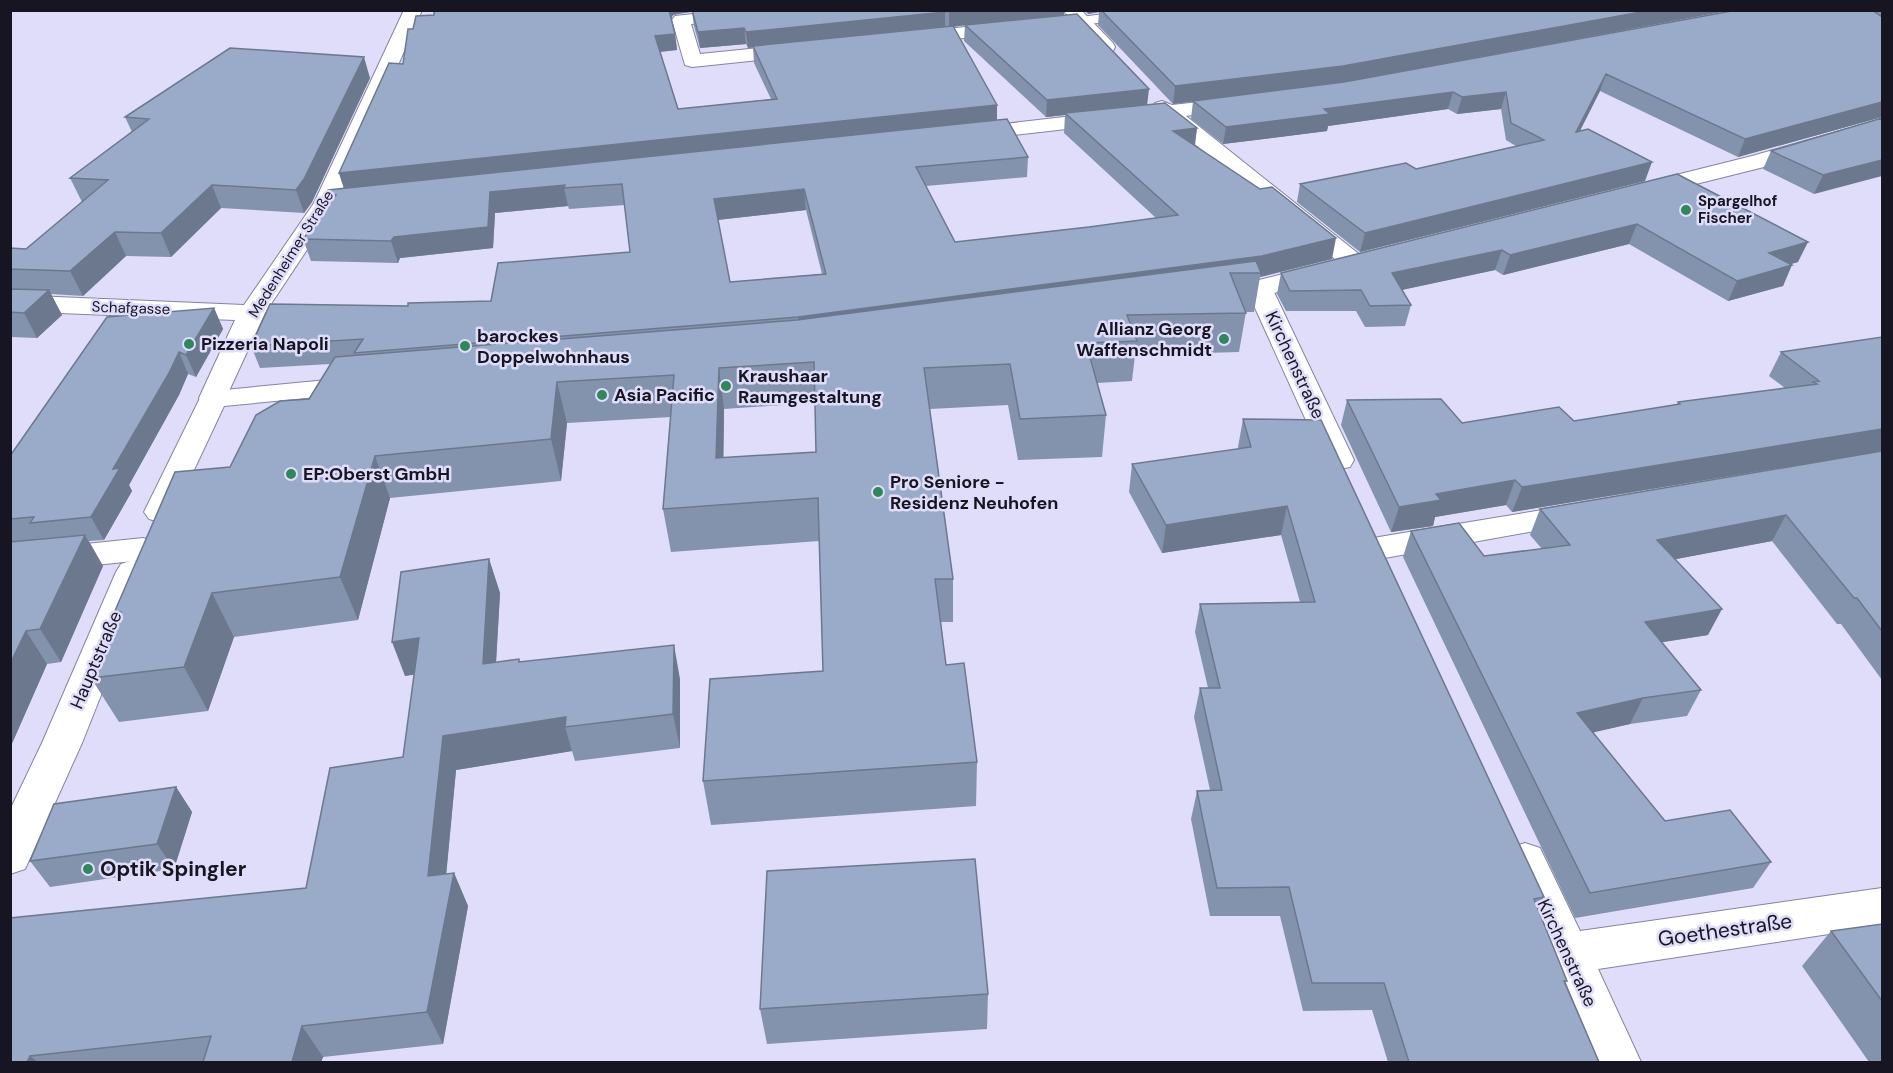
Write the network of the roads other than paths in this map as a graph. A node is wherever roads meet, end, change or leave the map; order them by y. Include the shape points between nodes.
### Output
1 (412, 10) edge
2 (797, 10) edge
3 (1172, 10) edge
4 (1069, 18) edge
5 (1034, 26) edge
6 (892, 40) edge
7 (822, 48) edge
8 (1120, 63) edge
9 (1152, 96) dead end
10 (1260, 101) edge
11 (1167, 113) junction
12 (1882, 125) edge
13 (942, 137) edge
14 (1621, 196) edge
15 (350, 200) edge
16 (327, 203) junction
17 (1259, 288) junction
18 (1190, 297) edge
19 (10, 303) edge
20 (252, 313) junction
21 (389, 384) edge
22 (213, 398) junction
23 (1602, 510) edge
24 (143, 549) junction
25 (10, 563) edge
26 (1513, 836) edge
27 (10, 856) edge
28 (1882, 907) edge
29 (1568, 953) junction
30 (1617, 1062) edge

1 - 16 street, Medenheimer Straße
2 - 7 street via 681,20 692,61
3 - 4 lane
4 - 8 street
5 - 6 street
9 - 11 street
10 - 11 street
11 - 13 street
11 - 17 street via 1368,261
12 - 14 street
15 - 16 street
16 - 20 street, Medenheimer Straße
17 - 18 street
17 - 23 street, Kirchenstraße via 1387,564
19 - 20 street, Schafgasse
20 - 22 street, Medenheimer Straße
21 - 22 street
22 - 24 street, Hauptstraße
24 - 25 street
24 - 27 street, Hauptstraße
26 - 29 street, Kirchenstraße
28 - 29 street, Goethestraße
29 - 30 street, Kirchenstraße

